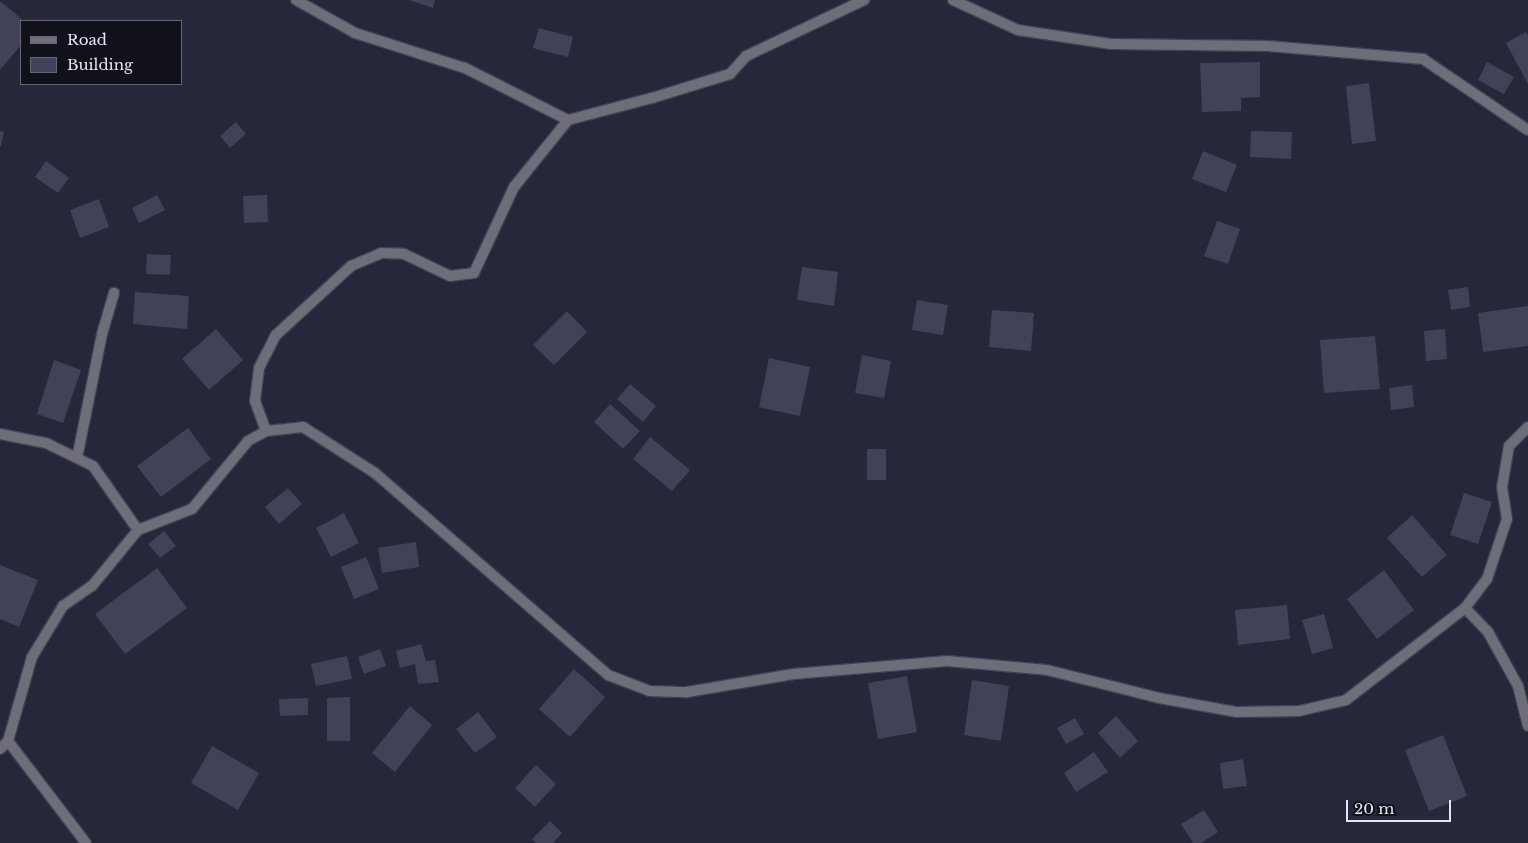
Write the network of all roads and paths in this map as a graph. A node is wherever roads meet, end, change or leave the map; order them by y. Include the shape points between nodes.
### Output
1 (296, 0) edge
2 (864, 0) edge
3 (953, 0) edge
4 (568, 120) junction
5 (1528, 130) edge
6 (114, 294) dead end
7 (1528, 427) edge
8 (266, 432) junction
9 (0, 434) edge
10 (77, 458) junction
11 (138, 530) junction
12 (1465, 608) junction
13 (1528, 726) edge
14 (8, 741) junction
15 (0, 749) edge
16 (86, 843) edge

1 - 4 street via 355,33 465,68
2 - 4 street via 746,56 730,74
3 - 5 street via 1018,30 1111,44 1267,46 1423,59
4 - 8 street via 514,187 474,273 450,276 404,254 381,253 351,266 276,336 259,368 255,401
6 - 10 street via 102,334
7 - 12 street via 1509,446 1502,487 1507,519 1487,579
8 - 11 street via 248,442 192,509
8 - 12 street via 304,427 375,473 608,675 650,691 687,692 793,674 948,661 1047,670 1159,698 1236,712 1299,711 1346,700
9 - 10 street via 46,443
10 - 11 street via 93,466
11 - 14 street via 92,586 63,606 32,657
12 - 13 street via 1488,632 1518,686
14 - 15 street
14 - 16 street

